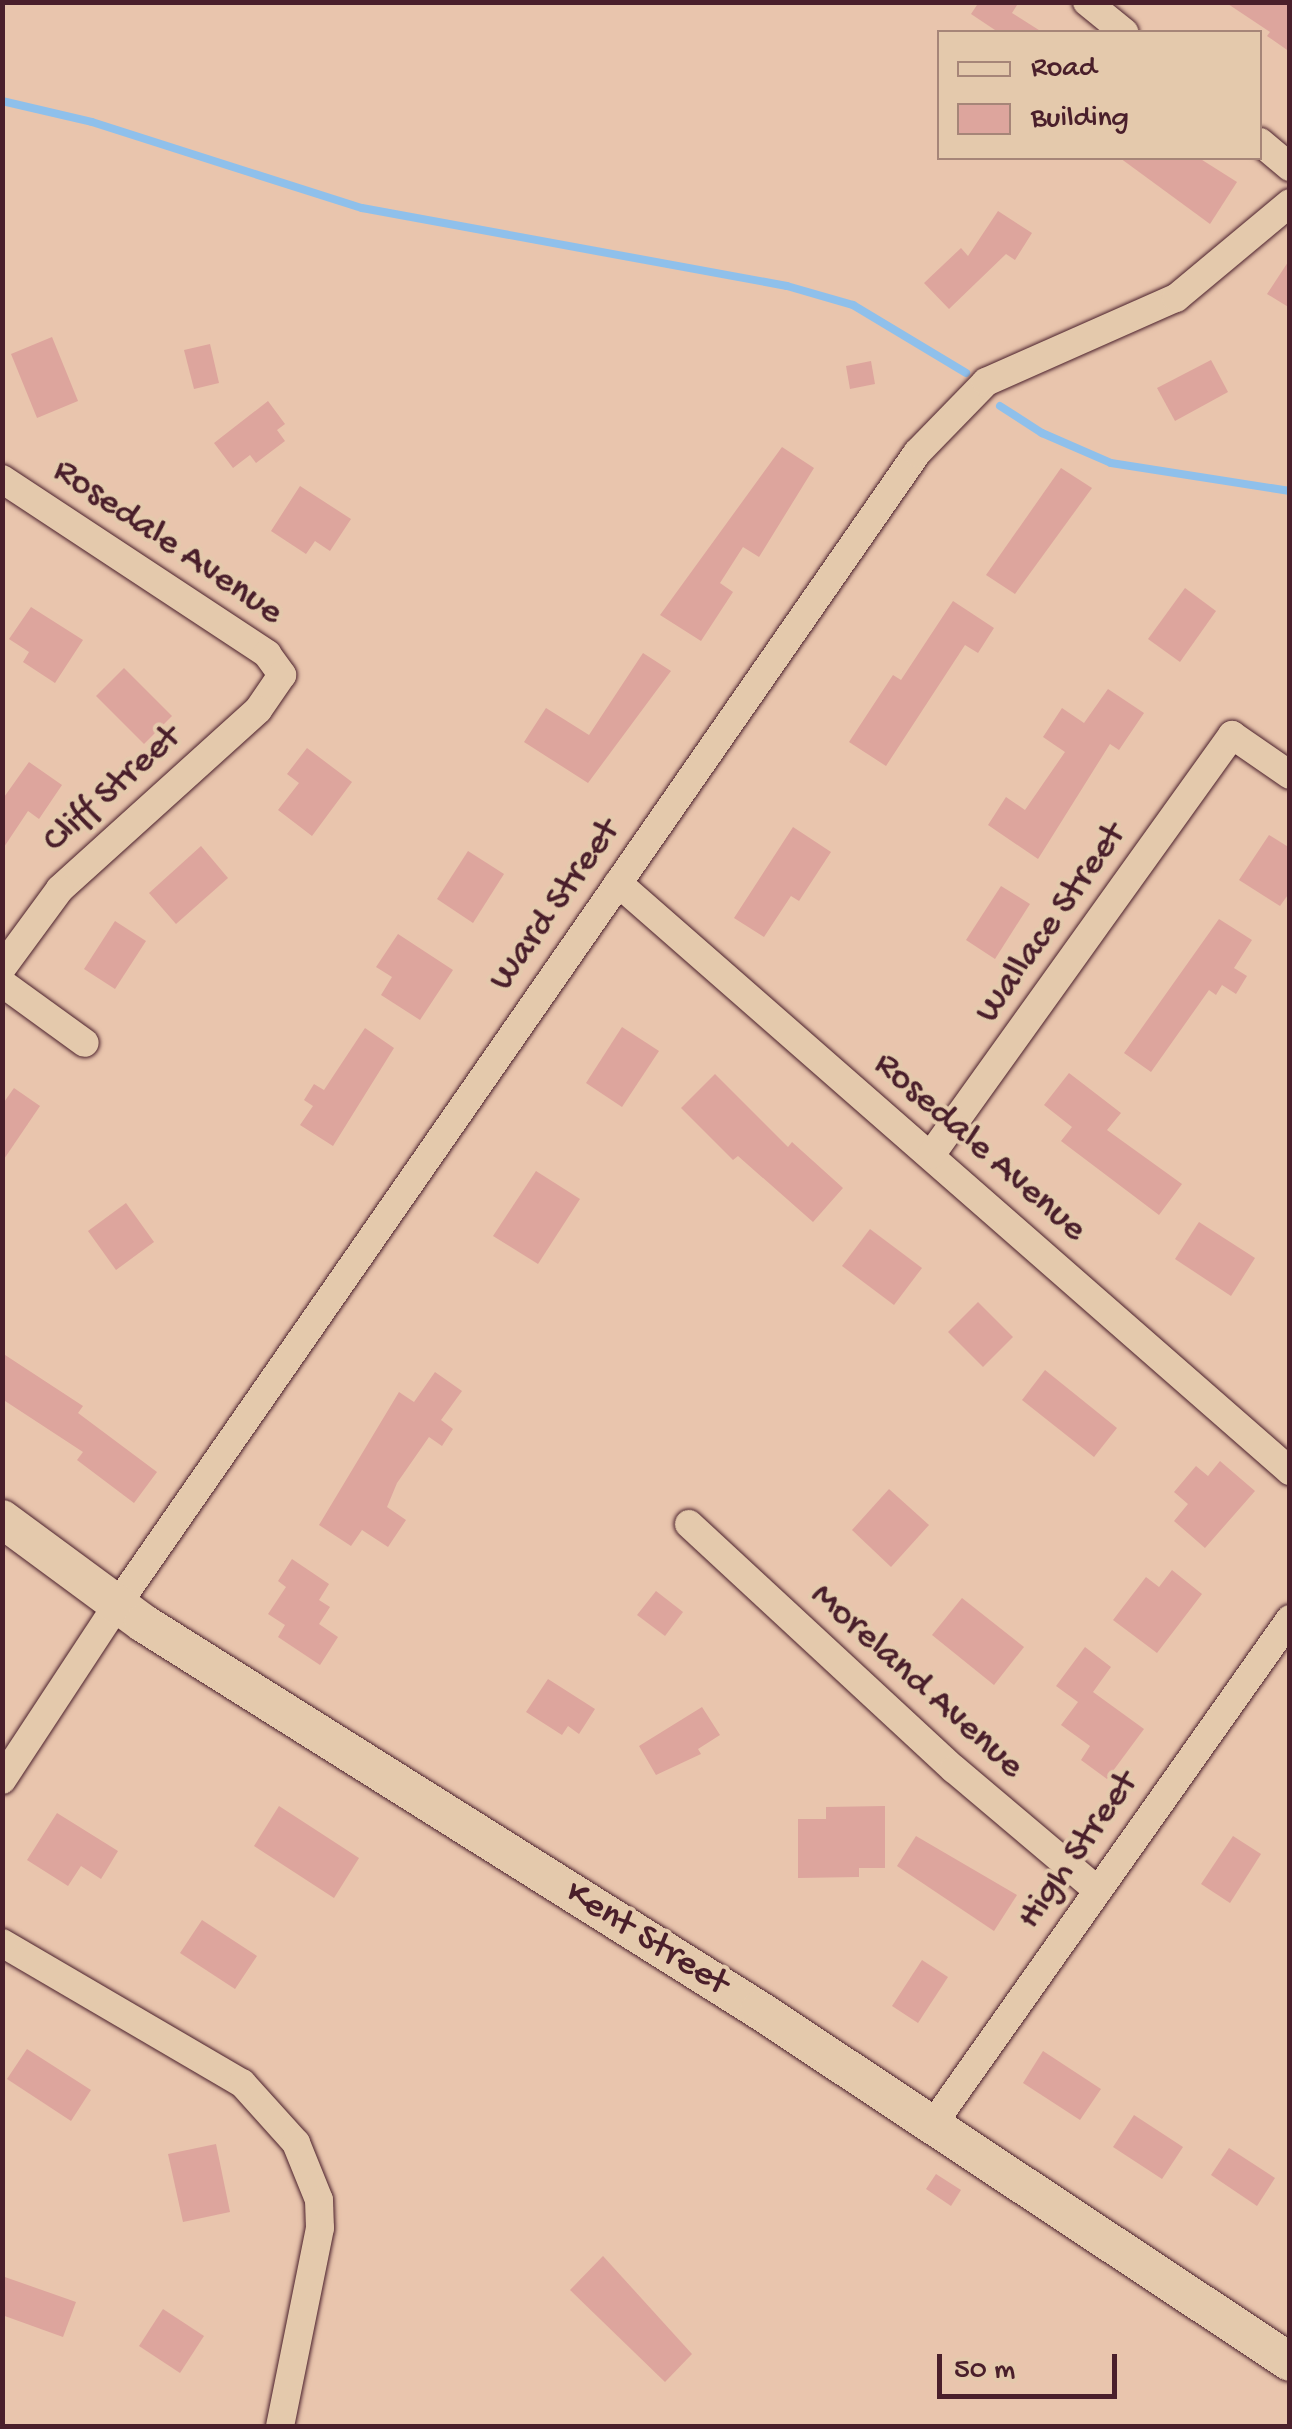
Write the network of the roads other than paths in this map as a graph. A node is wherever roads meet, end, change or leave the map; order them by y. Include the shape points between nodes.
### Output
1 (1087, 2) edge
2 (1122, 30) edge
3 (1262, 144) edge
4 (1290, 167) edge
5 (1290, 203) edge
6 (2, 480) edge
7 (282, 675) joint
8 (1290, 775) edge
9 (618, 882) junction
10 (2, 968) edge
11 (2, 983) edge
12 (85, 1042) dead end
13 (931, 1155) junction
14 (1290, 1471) edge
15 (2, 1518) edge
16 (689, 1524) dead end
17 (117, 1604) junction
18 (1290, 1618) edge
19 (2, 1780) edge
20 (1098, 1890) junction
21 (2, 1943) edge
22 (931, 2128) junction
23 (1290, 2362) edge
24 (280, 2426) edge

1 - 2 street
3 - 4 street
5 - 9 street, Ward Street via 1176,298 1016,365 962,402 880,502
6 - 7 street, Rosedale Avenue via 267,654
7 - 10 street, Cliff Street via 258,710 60,889
8 - 13 street, Wallace Street via 1232,736
9 - 13 street, Rosedale Avenue
9 - 17 street, Ward Street
11 - 12 street
13 - 14 street, Rosedale Avenue
15 - 17 street, Kent Street
16 - 20 street, Moreland Avenue via 954,1770
17 - 19 street, Ward Street
17 - 22 street, Kent Street via 759,2010
18 - 20 street, High Street
20 - 22 street, High Street
21 - 24 street via 242,2083 296,2143 319,2200 320,2228
22 - 23 street, Kent Street

